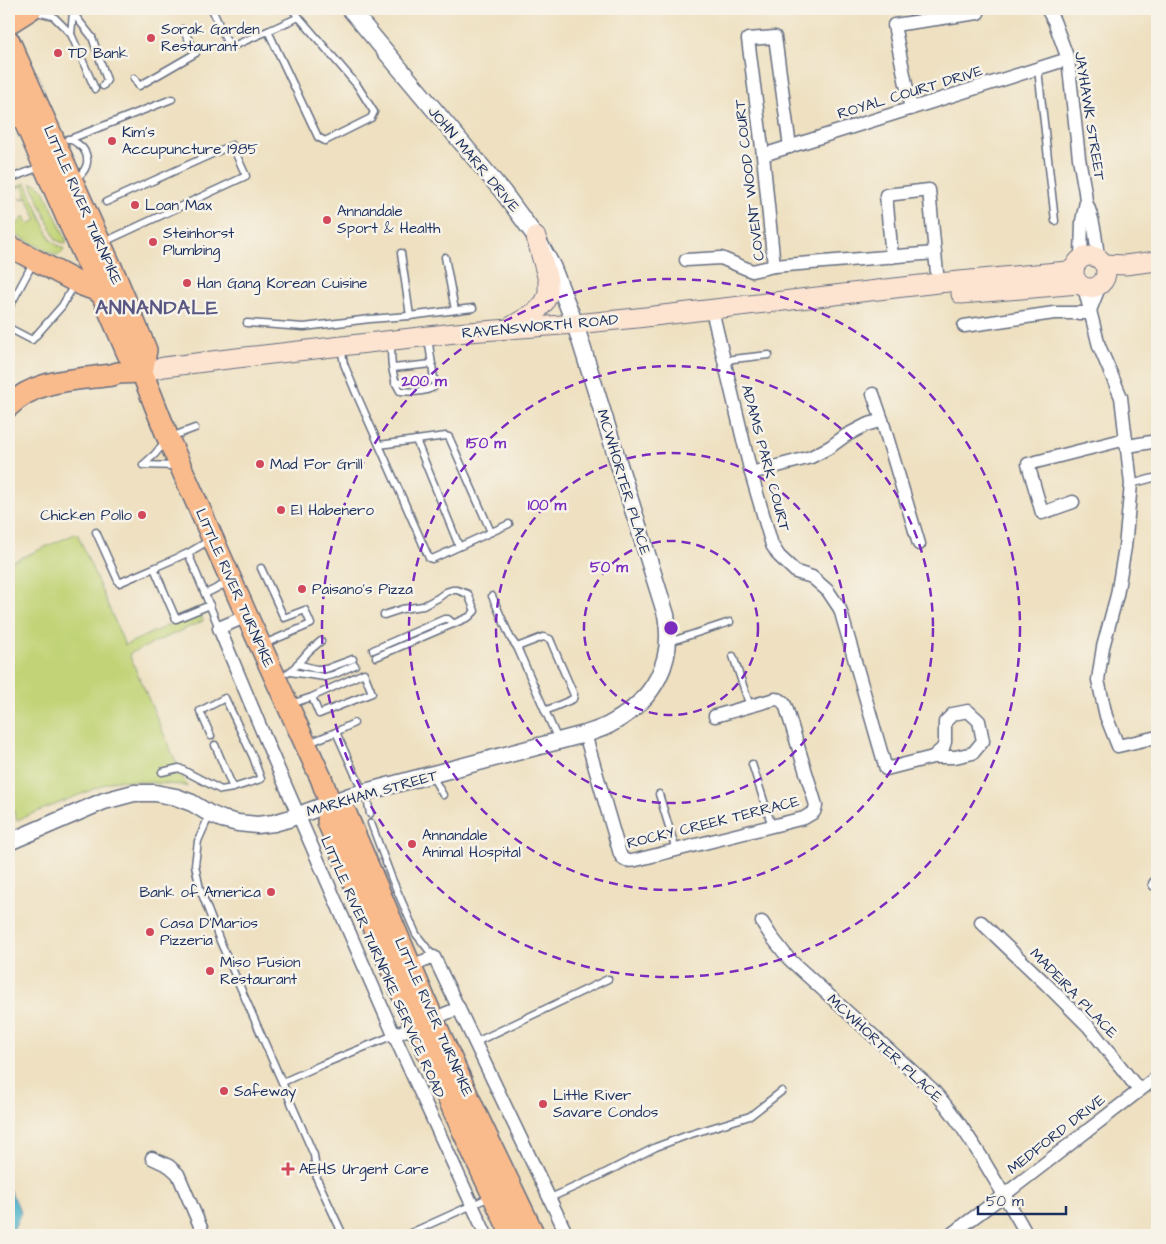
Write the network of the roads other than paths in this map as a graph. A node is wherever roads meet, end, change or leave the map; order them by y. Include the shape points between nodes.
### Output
1 (30, 9) edge
2 (212, 9) edge
3 (292, 9) edge
4 (350, 9) edge
5 (1047, 9) edge
6 (73, 11) edge
7 (978, 13) dead end
8 (299, 17) junction
9 (9, 23) edge
10 (183, 29) dead end
11 (268, 31) junction
12 (71, 34) junction
13 (9, 41) edge
14 (1068, 60) junction
15 (1038, 69) junction
16 (134, 78) dead end
17 (9, 86) edge
18 (103, 86) dead end
19 (95, 89) dead end
20 (172, 99) dead end
21 (910, 109) junction
22 (63, 141) junction
23 (790, 147) junction
24 (763, 155) junction
25 (44, 165) junction
26 (9, 179) edge
27 (106, 202) dead end
28 (1056, 221) dead end
29 (536, 237) junction
30 (100, 244) junction
31 (9, 246) edge
32 (934, 253) junction
33 (401, 254) dead end
34 (445, 257) dead end
35 (892, 257) junction
36 (35, 260) junction
37 (686, 260) dead end
38 (1157, 261) edge
39 (774, 266) junction
40 (1091, 273) junction
41 (1157, 274) edge
42 (76, 282) junction
43 (938, 283) junction
44 (102, 292) junction
45 (9, 308) edge
46 (473, 308) dead end
47 (455, 310) junction
48 (712, 310) junction
49 (1089, 313) junction
50 (410, 316) junction
51 (247, 323) dead end
52 (575, 324) junction
53 (964, 326) dead end
54 (9, 328) edge
55 (507, 329) junction
56 (428, 336) junction
57 (391, 340) junction
58 (340, 346) junction
59 (769, 355) dead end
60 (725, 362) junction
61 (432, 364) junction
62 (392, 368) junction
63 (142, 372) junction
64 (434, 379) junction
65 (395, 383) junction
66 (873, 394) dead end
67 (9, 406) edge
68 (882, 420) junction
69 (195, 428) dead end
70 (168, 438) junction
71 (416, 440) junction
72 (1157, 441) edge
73 (1127, 442) junction
74 (379, 446) junction
75 (181, 466) junction
76 (751, 474) junction
77 (1157, 477) edge
78 (1132, 484) junction
79 (1073, 502) dead end
80 (509, 524) dead end
81 (96, 532) dead end
82 (491, 532) junction
83 (214, 538) junction
84 (920, 544) dead end
85 (459, 546) junction
86 (188, 553) junction
87 (154, 568) junction
88 (261, 568) dead end
89 (232, 580) junction
90 (205, 594) junction
91 (492, 596) dead end
92 (210, 606) junction
93 (384, 615) dead end
94 (247, 616) junction
95 (730, 622) dead end
96 (219, 628) junction
97 (321, 641) dead end
98 (668, 642) junction
99 (261, 646) junction
100 (517, 647) junction
101 (374, 654) dead end
102 (733, 656) dead end
103 (297, 664) junction
104 (283, 675) junction
105 (312, 697) junction
106 (288, 705) junction
107 (750, 706) junction
108 (545, 711) junction
109 (715, 716) dead end
110 (354, 723) dead end
111 (336, 732) junction
112 (585, 734) junction
113 (211, 736) dead end
114 (1157, 737) edge
115 (558, 741) junction
116 (306, 744) junction
117 (215, 745) dead end
118 (933, 757) junction
119 (752, 764) dead end
120 (162, 772) dead end
121 (432, 775) junction
122 (233, 788) junction
123 (363, 793) junction
124 (659, 794) dead end
125 (443, 795) dead end
126 (330, 803) junction
127 (210, 814) junction
128 (370, 814) dead end
129 (298, 815) junction
130 (372, 823) dead end
131 (772, 826) junction
132 (367, 836) junction
133 (10, 838) edge
134 (676, 850) junction
135 (398, 914) junction
136 (762, 922) dead end
137 (981, 922) dead end
138 (434, 957) junction
139 (411, 966) junction
140 (608, 979) dead end
141 (459, 1008) junction
142 (424, 1023) junction
143 (394, 1036) junction
144 (474, 1043) junction
145 (1157, 1077) edge
146 (282, 1082) junction
147 (1139, 1090) junction
148 (782, 1091) dead end
149 (152, 1158) dead end
150 (1004, 1195) junction
151 (493, 1196) junction
152 (550, 1198) junction
153 (472, 1205) junction
154 (204, 1235) edge
155 (343, 1235) edge
156 (406, 1235) edge
157 (486, 1235) edge
158 (512, 1235) edge
159 (534, 1235) edge
160 (568, 1235) edge
161 (950, 1235) edge
162 (1027, 1235) edge

1 - 9 main road
1 - 12 lane via 53,16
2 - 11 lane via 226,40 233,46
3 - 8 lane
4 - 29 street, JOHN MARR DRIVE via 504,192
5 - 14 street, JAYHAWK STREET
6 - 12 lane
6 - 18 lane via 92,37 107,80
7 - 21 street via 894,25
8 - 11 lane
8 - 11 lane via 357,85 374,112 371,118 325,141 318,137
10 - 16 lane via 196,53 139,86
12 - 19 lane
13 - 22 main road, LITTLE RIVER TURNPIKE
14 - 15 street, ROYAL COURT DRIVE
14 - 40 street, JAYHAWK STREET via 1079,158 1090,211
15 - 21 street, ROYAL COURT DRIVE
15 - 28 lane
17 - 25 main road, LITTLE RIVER TURNPIKE
20 - 22 lane
21 - 23 street, ROYAL COURT DRIVE
22 - 30 main road, LITTLE RIVER TURNPIKE via 72,181
23 - 24 street, ROYAL COURT DRIVE
23 - 24 street, COVENT WOOD COURT via 775,37 748,38
24 - 39 street, COVENT WOOD COURT
25 - 26 lane
25 - 44 main road, LITTLE RIVER TURNPIKE
27 - 30 lane via 232,145 246,176
29 - 52 street, JOHN MARR DRIVE via 552,266
29 - 55 main road via 548,280 548,295 537,311
30 - 63 main road, LITTLE RIVER TURNPIKE via 146,350
31 - 36 main road
32 - 35 street, COVENT WOOD COURT
32 - 35 street via 929,190 886,195
32 - 43 street
33 - 50 lane
34 - 47 lane
35 - 39 street, COVENT WOOD COURT
36 - 42 main road
36 - 45 lane
37 - 39 street via 721,258 752,271
38 - 40 main road, RAVENSWORTH ROAD
40 - 41 main road, RAVENSWORTH ROAD via 1126,278
40 - 43 main road, RAVENSWORTH ROAD via 1068,271
40 - 49 street, JAYHAWK STREET
42 - 44 main road
42 - 54 lane via 62,306 32,340
43 - 48 main road, RAVENSWORTH ROAD
44 - 63 main road, LITTLE RIVER TURNPIKE via 128,354
46 - 47 lane
47 - 50 lane
48 - 52 main road, RAVENSWORTH ROAD
48 - 60 street, ADAMS PARK COURT
49 - 53 street via 1054,313
49 - 73 street, JAYHAWK STREET via 1098,346 1121,397
50 - 51 lane via 304,327
52 - 55 main road, RAVENSWORTH ROAD
52 - 98 street, MCWHORTER PLACE via 666,615
55 - 56 main road, RAVENSWORTH ROAD
56 - 57 main road, RAVENSWORTH ROAD
56 - 61 lane
57 - 58 main road, RAVENSWORTH ROAD
57 - 62 lane
58 - 63 main road, RAVENSWORTH ROAD
58 - 74 lane via 344,364
59 - 60 lane
60 - 76 street, ADAMS PARK COURT
61 - 62 lane
61 - 64 lane
62 - 65 lane
63 - 67 main road via 50,383 28,391
63 - 70 main road, LITTLE RIVER TURNPIKE
64 - 65 lane
64 - 65 lane via 435,386 430,389 412,392 400,391
66 - 68 street
68 - 76 street via 866,425 811,457
68 - 84 street
69 - 70 lane
70 - 75 main road, LITTLE RIVER TURNPIKE
70 - 75 lane via 143,465
71 - 74 lane
71 - 82 lane via 449,437
71 - 85 lane
72 - 73 street
73 - 78 street, JAYHAWK STREET
73 - 79 street via 1028,464 1042,513
74 - 85 lane via 429,558
75 - 83 main road, LITTLE RIVER TURNPIKE
76 - 118 street, ADAMS PARK COURT via 778,556 796,572 812,577 828,591 840,609 886,768
77 - 78 lane
78 - 114 street, JAYHAWK STREET via 1117,596 1098,680 1106,716 1118,746
80 - 82 lane
81 - 87 lane via 119,583
82 - 85 lane
83 - 86 lane
83 - 89 main road, LITTLE RIVER TURNPIKE
86 - 87 lane
86 - 90 lane
87 - 92 lane via 176,619
88 - 99 lane via 284,618 305,610 311,624
89 - 90 lane
89 - 94 main road, LITTLE RIVER TURNPIKE
90 - 92 lane
91 - 100 lane
92 - 96 lane
93 - 101 lane via 423,606 452,590 468,594 475,611 454,624 444,619
94 - 96 street
94 - 99 main road, LITTLE RIVER TURNPIKE
95 - 98 lane
96 - 129 street, LITTLE RIVER TURNPIKE SERVICE ROAD
97 - 103 lane
98 - 112 street, MARKHAM STREET via 663,667 648,694 612,723
99 - 104 main road, LITTLE RIVER TURNPIKE
100 - 108 lane
100 - 108 lane via 543,637 550,639 574,695
102 - 107 lane
103 - 104 lane
103 - 104 lane via 326,669 354,662 325,677
104 - 106 main road, LITTLE RIVER TURNPIKE
105 - 105 lane via 319,714 372,693 364,673
105 - 106 lane
106 - 116 main road, LITTLE RIVER TURNPIKE
107 - 109 street, ROCKY CREEK TERRACE
107 - 131 street, ROCKY CREEK TERRACE via 775,698 783,702 815,802 814,812 808,816
108 - 115 lane
110 - 111 lane
111 - 116 lane
111 - 123 lane
112 - 115 street, MARKHAM STREET
112 - 134 street, ROCKY CREEK TERRACE via 623,859 632,861
113 - 122 lane via 200,711 225,698 261,779
115 - 121 street, MARKHAM STREET
116 - 126 main road, LITTLE RIVER TURNPIKE
117 - 122 lane
118 - 118 street, ADAMS PARK COURT via 973,753 983,741 979,721 968,711 953,714 945,722 943,748
119 - 131 lane
120 - 122 lane via 179,768 221,790
121 - 123 street, MARKHAM STREET
121 - 125 lane
123 - 126 street, MARKHAM STREET
123 - 128 lane
124 - 134 lane
126 - 129 street, MARKHAM STREET
126 - 132 main road, LITTLE RIVER TURNPIKE
126 - 142 main road, LITTLE RIVER TURNPIKE via 328,822
127 - 129 street, MARKHAM STREET via 256,825
127 - 133 street, MARKHAM STREET via 176,797 134,793 104,801
127 - 146 lane via 198,841 195,865 200,888
129 - 143 street, LITTLE RIVER TURNPIKE SERVICE ROAD
130 - 132 lane
131 - 134 street, ROCKY CREEK TERRACE
132 - 135 main road, LITTLE RIVER TURNPIKE
135 - 138 lane
135 - 139 main road, LITTLE RIVER TURNPIKE
136 - 150 street, MCWHORTER PLACE via 789,959 947,1106
137 - 147 street, MADEIRA PLACE via 1089,1027
138 - 139 street, LITTLE RIVER TURNPIKE SERVICE ROAD
138 - 141 street
139 - 142 main road, LITTLE RIVER TURNPIKE
140 - 144 lane
141 - 142 street
141 - 144 street
142 - 143 street
142 - 151 main road, LITTLE RIVER TURNPIKE
142 - 159 main road, LITTLE RIVER TURNPIKE via 476,1114
143 - 146 lane
143 - 153 street, LITTLE RIVER TURNPIKE SERVICE ROAD
144 - 152 street
145 - 147 street, MEDFORD DRIVE
146 - 155 lane via 314,1154 317,1179
147 - 150 street, MEDFORD DRIVE
148 - 152 lane via 750,1116 656,1147
149 - 154 street via 178,1174
150 - 161 street, MEDFORD DRIVE
150 - 162 street, MCWHORTER PLACE
151 - 153 lane
151 - 158 main road, LITTLE RIVER TURNPIKE
152 - 160 street
153 - 156 lane
153 - 157 street, LITTLE RIVER TURNPIKE SERVICE ROAD

